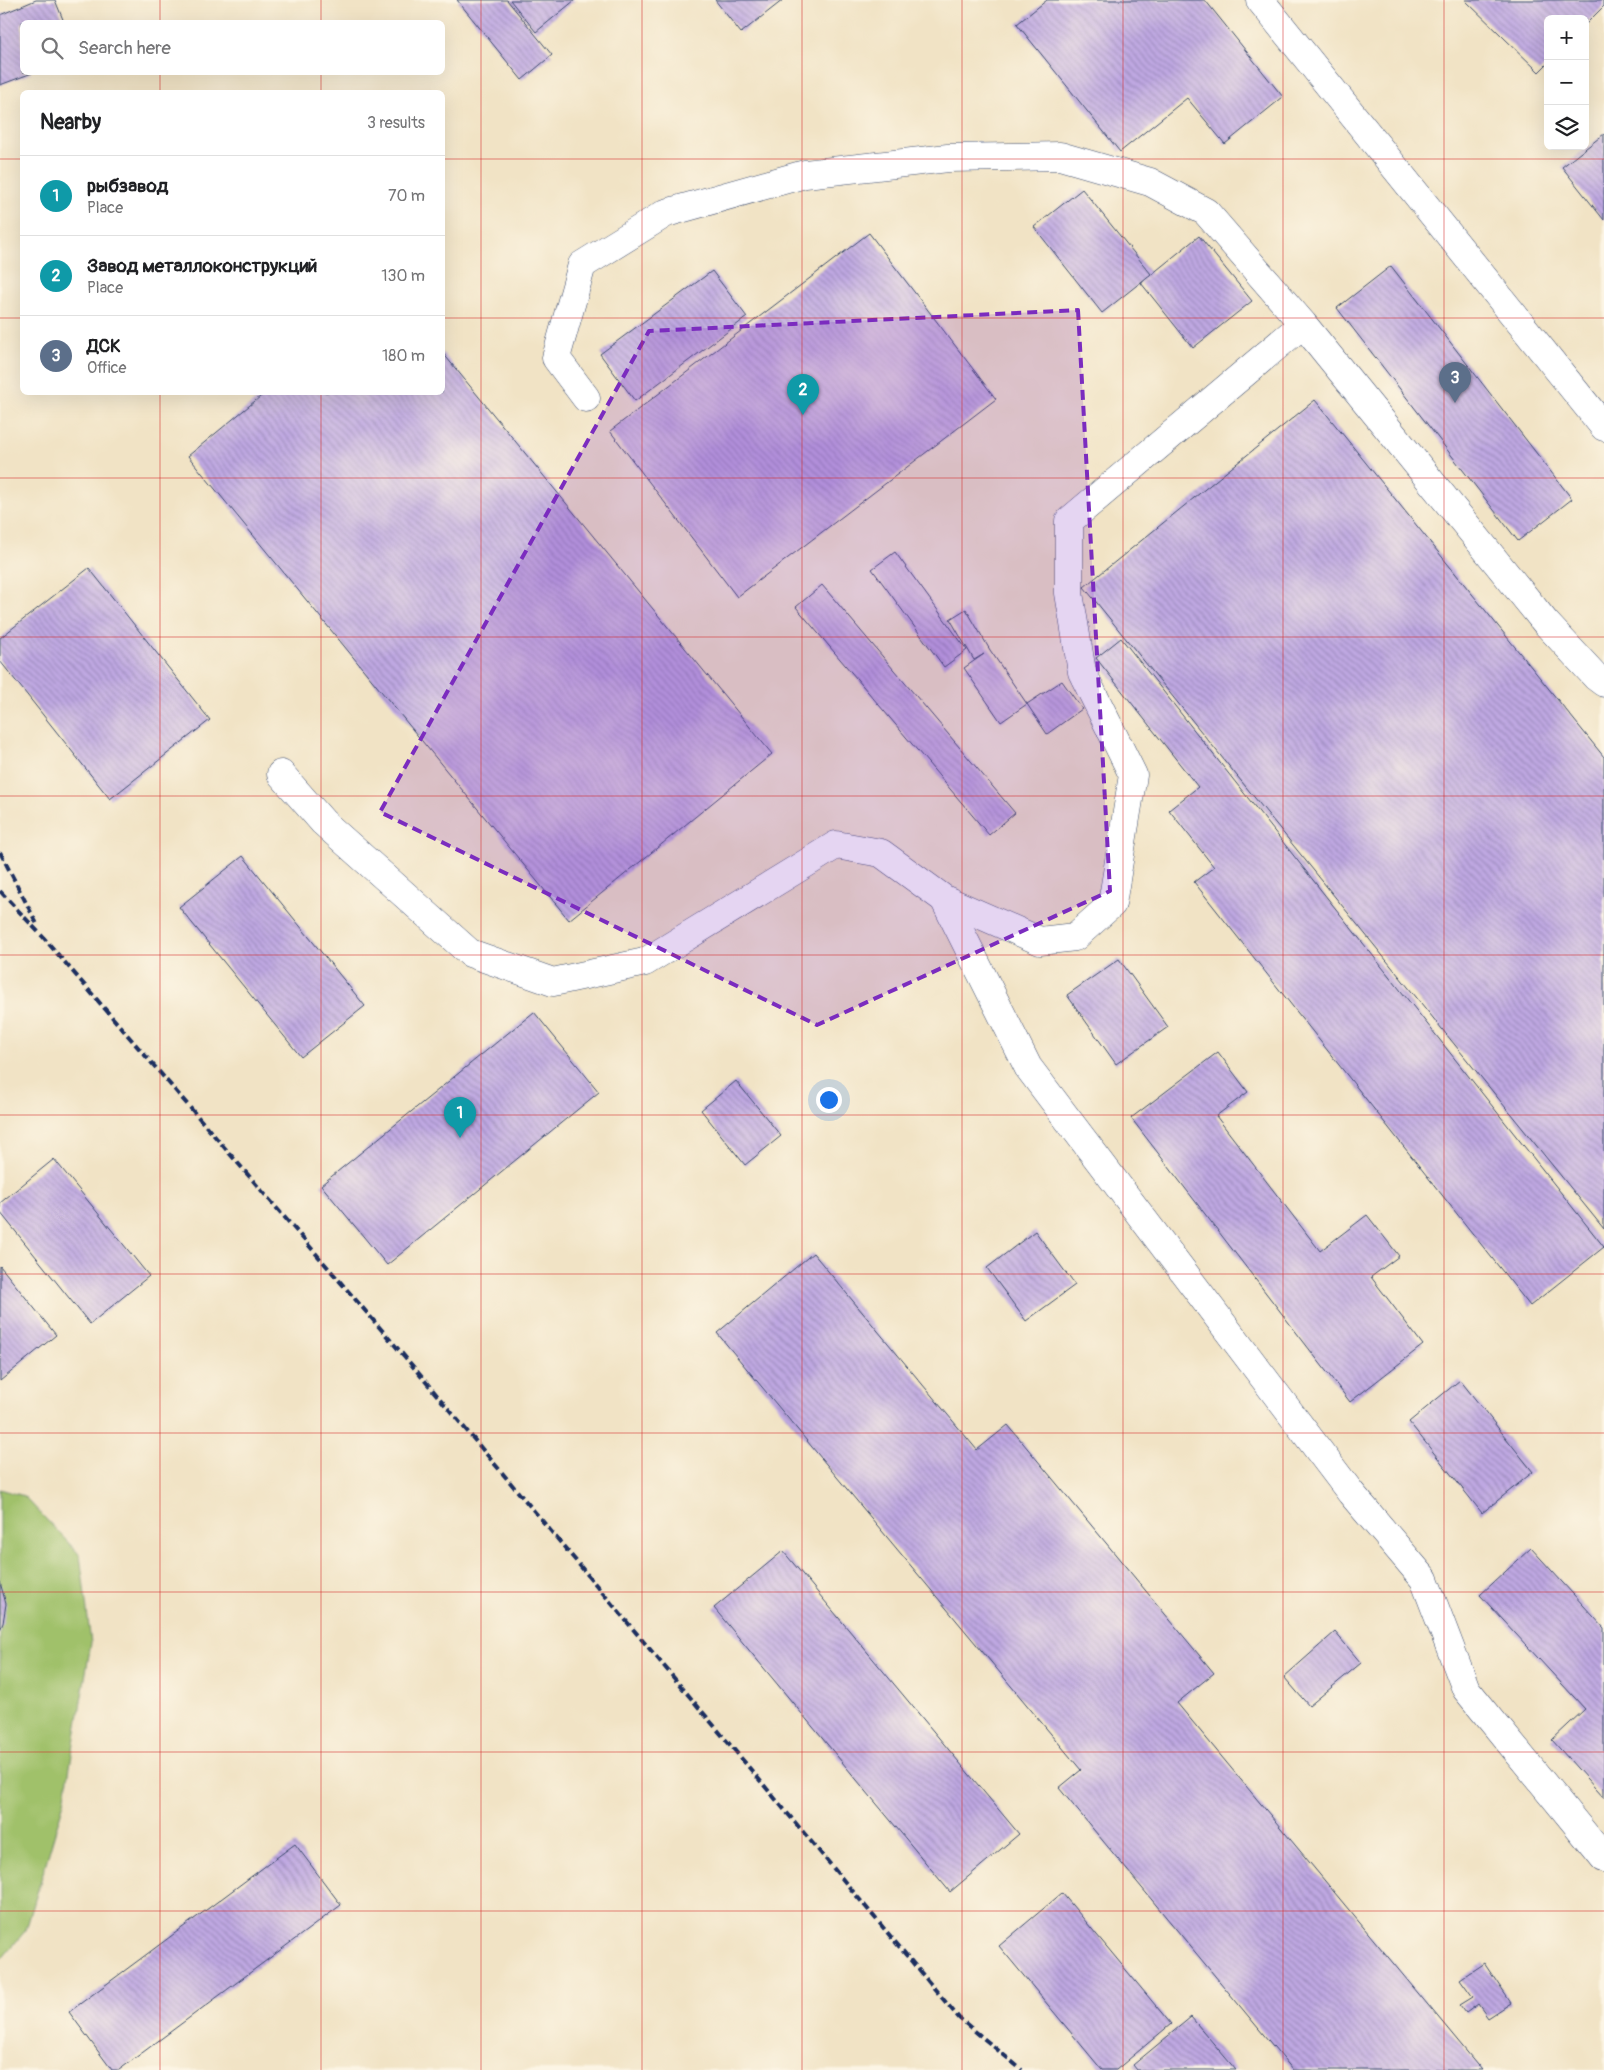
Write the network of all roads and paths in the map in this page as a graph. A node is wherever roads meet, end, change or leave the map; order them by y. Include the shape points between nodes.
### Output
1 (1260, 0) edge
2 (1303, 324) junction
3 (586, 398) dead end
4 (1604, 427) edge
5 (1604, 683) edge
6 (281, 774) dead end
7 (944, 899) junction
8 (1604, 1858) edge

1 - 4 lane
2 - 3 lane via 1206,212 1150,182 1060,156 948,158 805,174 666,213 582,265 556,358
2 - 5 lane via 1545,622
2 - 7 lane via 1069,521 1069,593 1082,672 1133,775 1112,904 1075,937 1040,941
6 - 7 lane via 323,822 470,953 553,982 645,962 836,845 881,853
7 - 8 lane via 1028,1067 1351,1493 1424,1579 1466,1689

